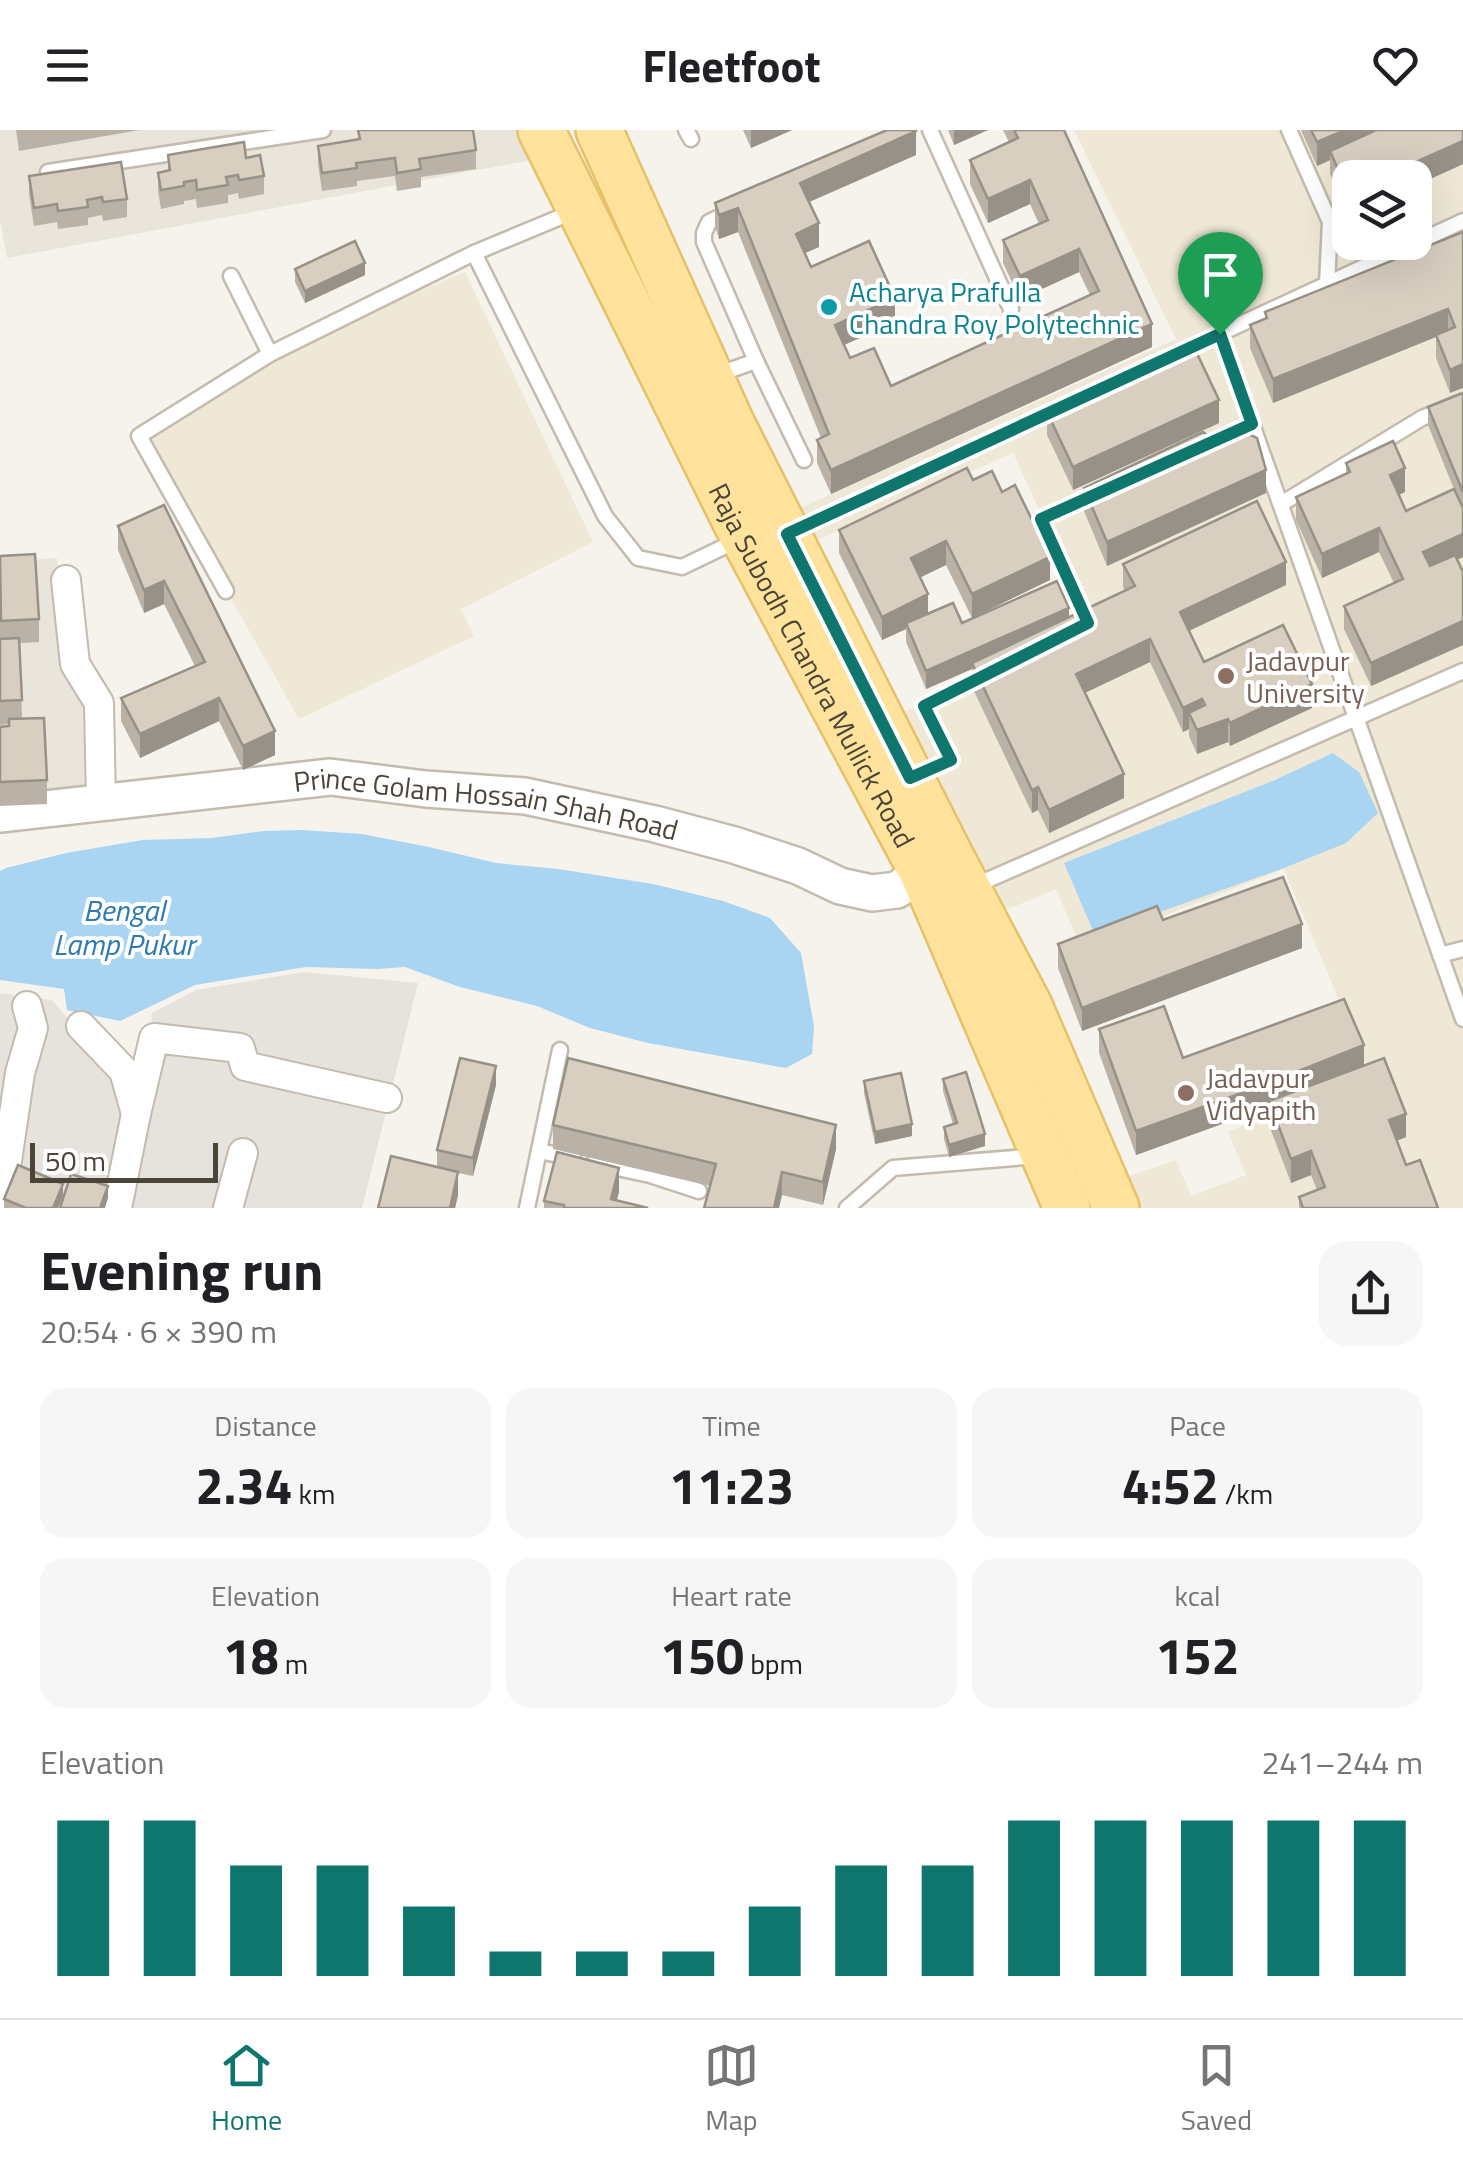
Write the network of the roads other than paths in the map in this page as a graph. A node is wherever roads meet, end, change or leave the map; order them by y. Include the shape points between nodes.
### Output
1 (323, 130) edge
2 (541, 130) edge
3 (598, 130) edge
4 (930, 130) edge
5 (1289, 130) edge
6 (290, 132) edge
7 (48, 172) edge
8 (745, 205) edge
9 (578, 209) junction
10 (1463, 221) edge
11 (474, 252) junction
12 (231, 276) dead end
13 (1327, 284) junction
14 (1011, 309) dead end
15 (1220, 334) junction
16 (270, 354) junction
17 (1166, 359) edge
18 (756, 360) junction
19 (711, 377) junction
20 (1076, 401) edge
21 (1463, 401) edge
22 (1252, 424) junction
23 (1199, 448) edge
24 (804, 460) dead end
25 (1111, 487) edge
26 (1280, 504) junction
27 (765, 536) junction
28 (66, 580) dead end
29 (226, 591) dead end
30 (1071, 632) edge
31 (1006, 664) edge
32 (1463, 671) edge
33 (1356, 716) junction
34 (910, 778) junction
35 (100, 802) junction
36 (0, 814) edge
37 (946, 871) junction
38 (1463, 949) edge
39 (1440, 955) junction
40 (27, 1006) dead end
41 (1463, 1019) edge
42 (81, 1026) dead end
43 (560, 1050) dead end
44 (388, 1098) dead end
45 (136, 1114) junction
46 (539, 1151) junction
47 (244, 1153) dead end
48 (1044, 1155) junction
49 (700, 1191) dead end
50 (0, 1208) edge
51 (117, 1208) edge
52 (228, 1208) edge
53 (527, 1208) edge
54 (846, 1208) edge
55 (1066, 1208) edge
56 (1116, 1208) edge

1 - 6 lane
2 - 9 main road, Raja Subodh Chandra Mullick Road
3 - 19 main road, Raja Subodh Chandra Mullick Road
4 - 14 lane
5 - 13 lane via 1330,222
6 - 7 lane
8 - 18 lane via 710,222 704,242
9 - 11 lane
9 - 27 main road, Raja Subodh Chandra Mullick Road
10 - 13 lane
11 - 16 lane
11 - 27 lane via 605,516 638,558 682,567
12 - 16 lane
13 - 15 lane
15 - 17 lane
15 - 22 lane
16 - 29 lane via 139,436
18 - 19 lane
18 - 24 lane
19 - 27 main road, Raja Subodh Chandra Mullick Road
20 - 27 lane
21 - 26 lane via 1422,418
22 - 23 lane
22 - 26 lane
25 - 30 lane via 1041,519 1088,623
26 - 33 lane
27 - 34 main road, Raja Subodh Chandra Mullick Road
27 - 37 main road, Raja Subodh Chandra Mullick Road
28 - 35 street via 76,664 99,704
31 - 34 lane via 924,706 951,760
32 - 33 lane
33 - 37 lane
33 - 39 lane
34 - 37 main road, Raja Subodh Chandra Mullick Road
35 - 36 street, Prince Golam Hossain Shah Road
35 - 37 street, Prince Golam Hossain Shah Road via 330,778 524,796 734,845 872,893
37 - 48 main road, Raja Subodh Chandra Mullick Road
37 - 56 main road, Raja Subodh Chandra Mullick Road via 1029,1006
38 - 39 lane
39 - 41 lane
40 - 50 street via 33,1028
42 - 45 street via 124,1071
43 - 46 lane
44 - 45 street via 245,1066 240,1048 154,1038
45 - 51 street
46 - 49 lane
46 - 53 lane
47 - 52 street
48 - 54 lane via 893,1168
48 - 55 main road, Raja Subodh Chandra Mullick Road

